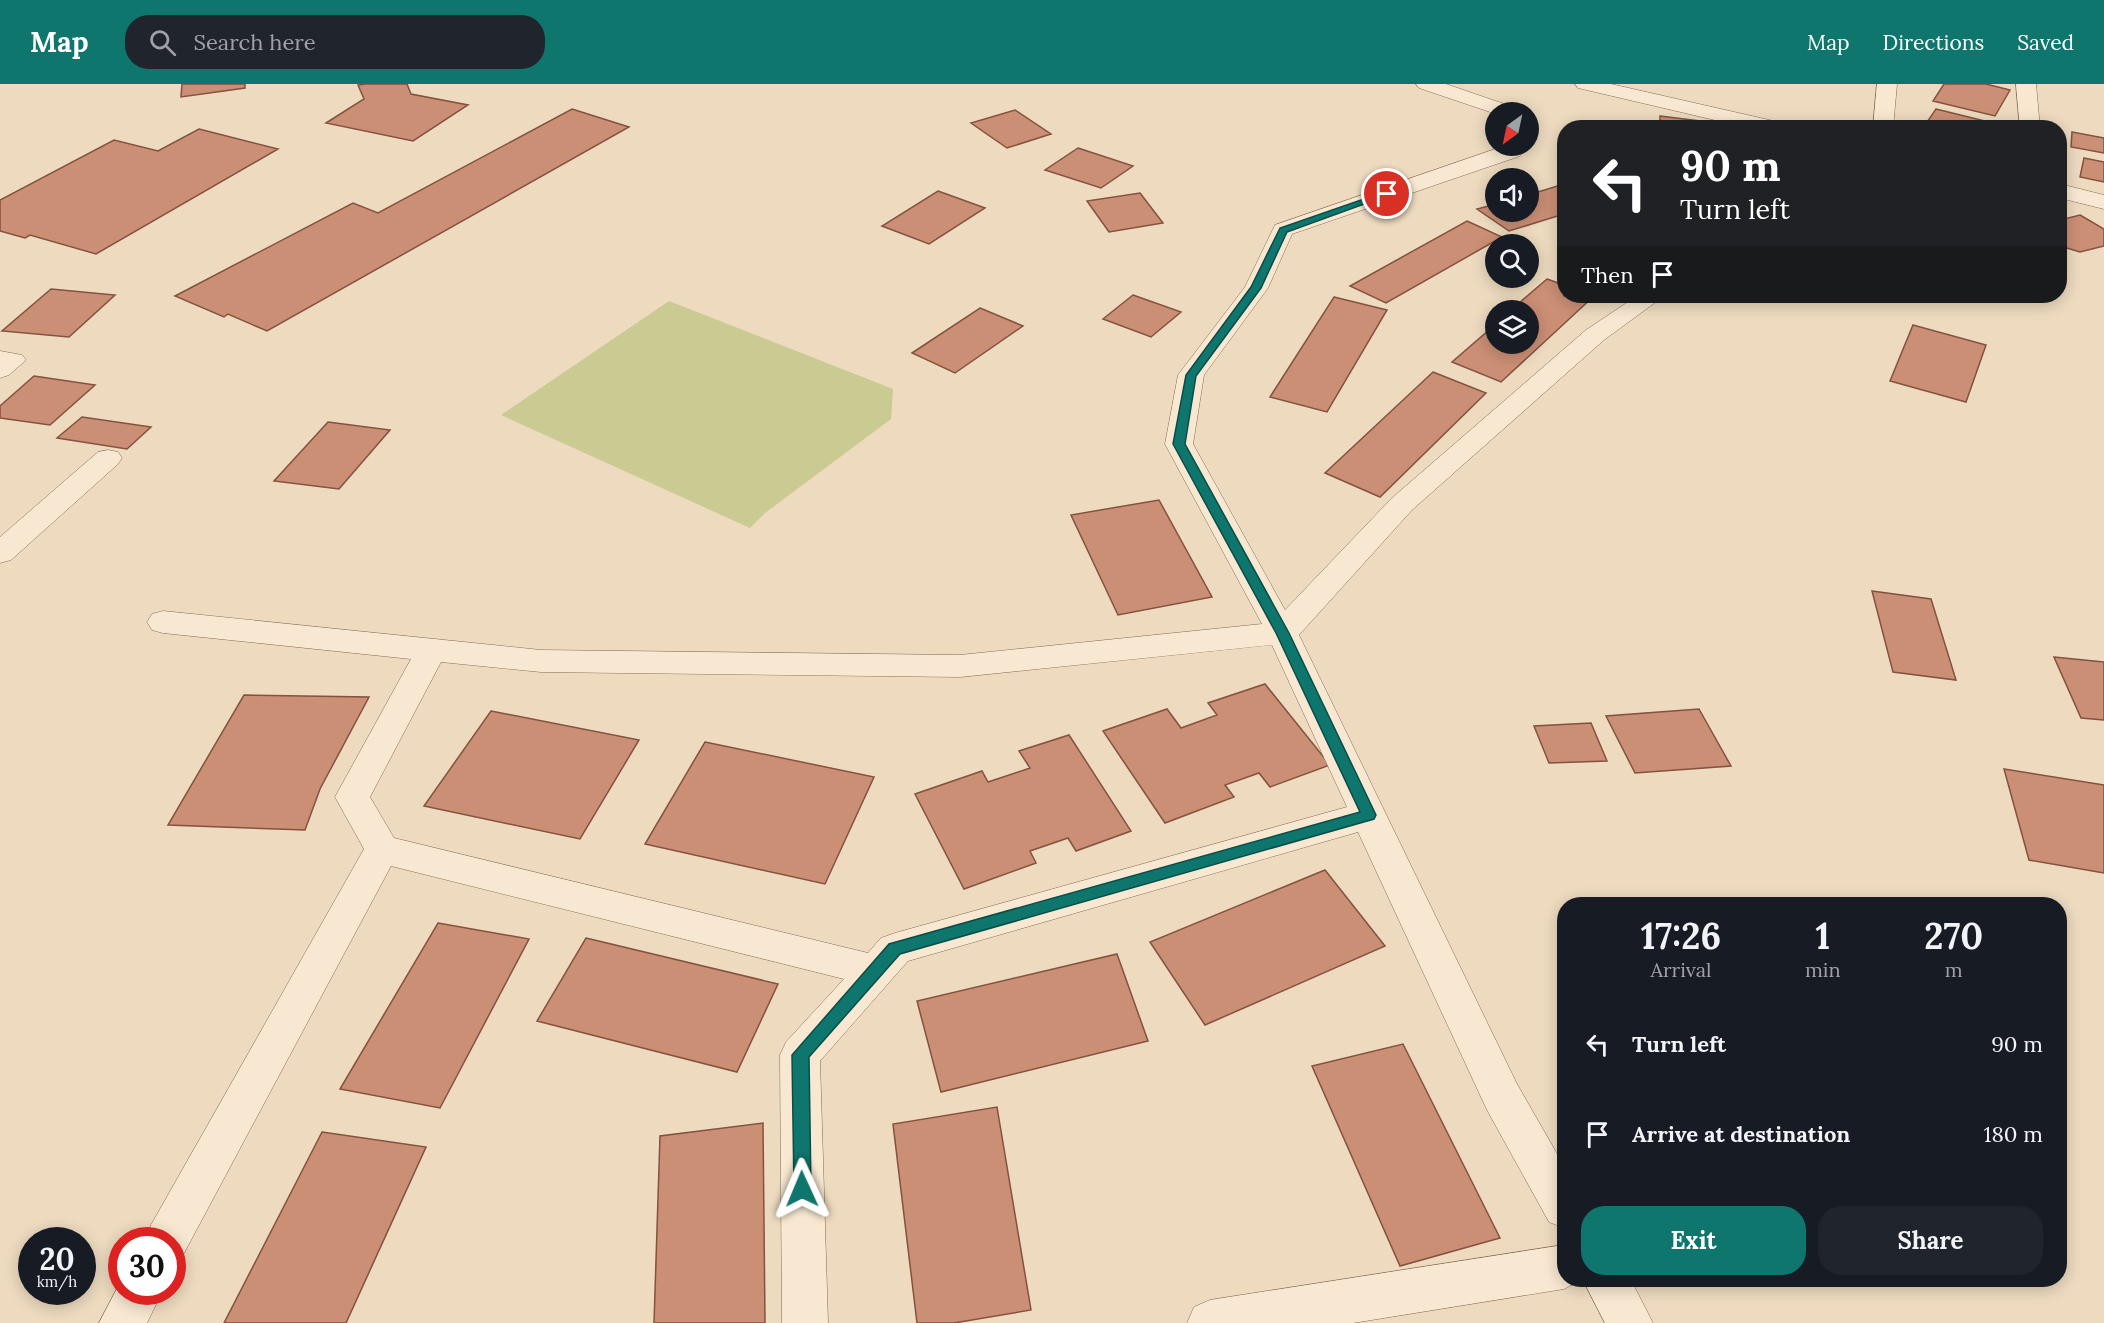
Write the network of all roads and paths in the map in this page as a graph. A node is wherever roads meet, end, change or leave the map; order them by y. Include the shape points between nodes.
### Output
1 (1426, 84) edge
2 (1585, 84) edge
3 (1887, 84) edge
4 (2026, 84) edge
5 (1485, 104) edge
6 (1743, 120) edge
7 (1883, 120) edge
8 (2029, 120) edge
9 (1498, 156) edge
10 (2067, 193) edge
11 (2104, 202) edge
12 (1642, 303) edge
13 (0, 359) edge
14 (0, 370) edge
15 (108, 458) dead end
16 (0, 553) edge
17 (163, 622) dead end
18 (1282, 633) junction
19 (432, 649) junction
20 (1369, 815) junction
21 (382, 849) junction
22 (876, 970) junction
23 (1557, 1195) edge
24 (174, 1227) edge
25 (1557, 1268) edge
26 (1609, 1287) edge
27 (132, 1305) edge
28 (122, 1323) edge
29 (805, 1323) edge
30 (1209, 1323) edge
31 (1630, 1323) edge

1 - 5 street
2 - 6 street
3 - 7 street
4 - 8 street
9 - 18 street via 1283,230 1256,288 1191,375 1179,444
10 - 11 street
12 - 18 street via 1595,334 1402,504
13 - 14 street via 13,360
15 - 16 street
17 - 19 street
18 - 19 street via 960,666 541,661
18 - 20 street
19 - 21 street via 352,797
20 - 22 street via 895,948
20 - 23 street via 1502,1097
21 - 22 street
21 - 24 street
22 - 29 street via 800,1055
25 - 30 street
26 - 31 street
27 - 28 street

